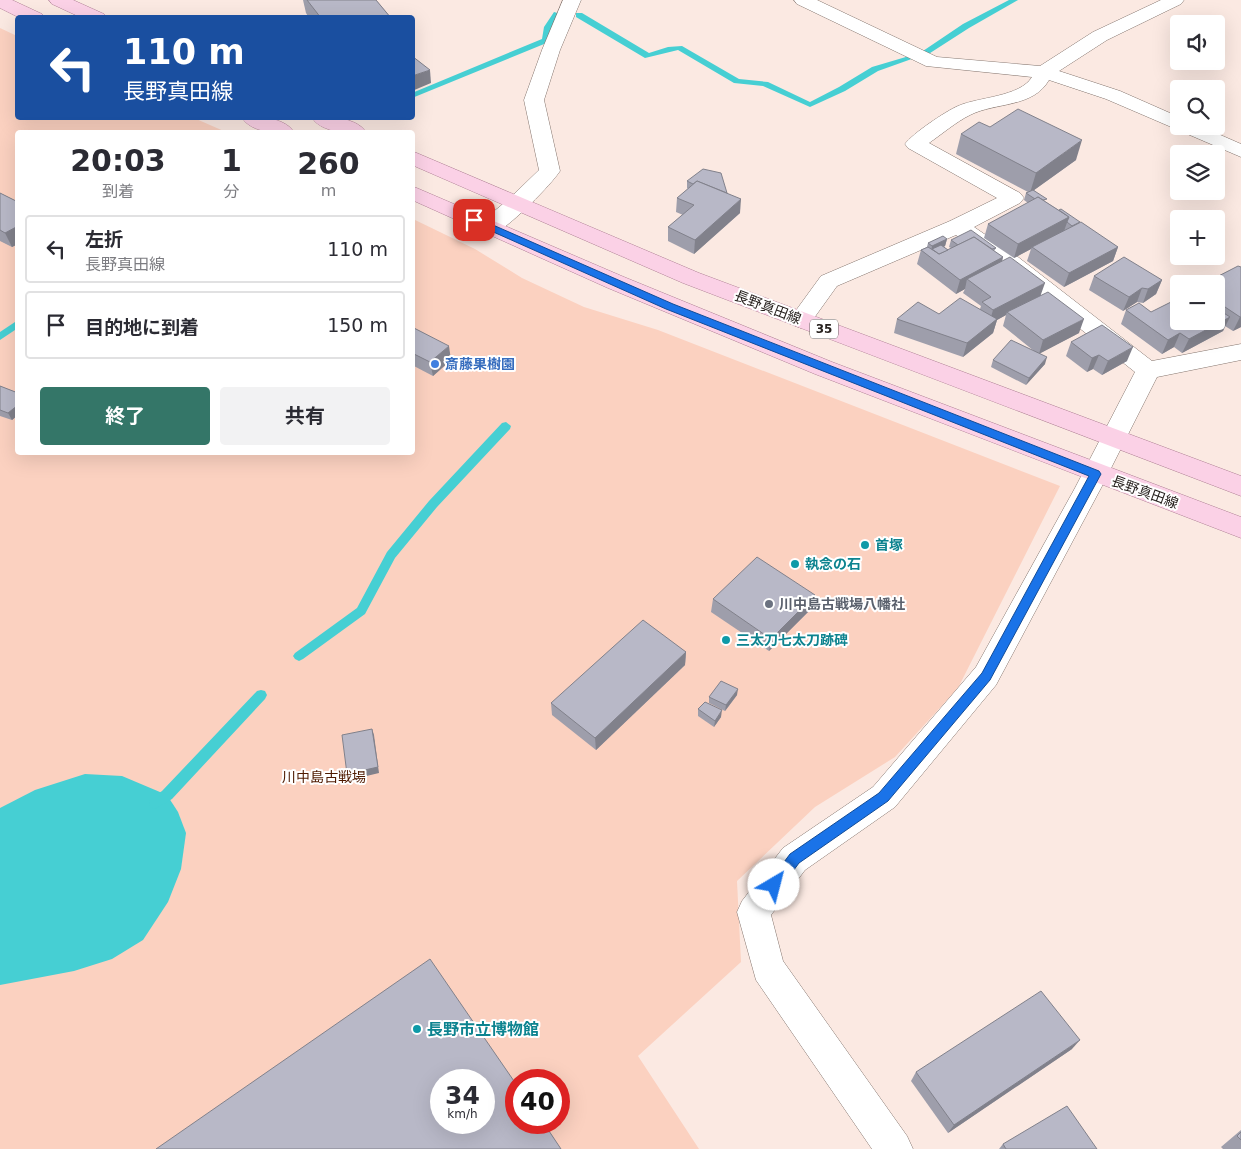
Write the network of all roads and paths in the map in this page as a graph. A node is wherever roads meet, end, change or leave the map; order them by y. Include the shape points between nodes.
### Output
1 (58, 0) edge
2 (572, 0) edge
3 (803, 0) edge
4 (1175, 0) edge
5 (0, 1) edge
6 (30, 15) edge
7 (91, 15) edge
8 (1044, 72) junction
9 (257, 120) edge
10 (327, 120) edge
11 (1170, 120) edge
12 (279, 130) edge
13 (351, 130) edge
14 (1203, 135) edge
15 (1241, 151) edge
16 (415, 159) edge
17 (415, 193) edge
18 (518, 204) junction
19 (958, 226) junction
20 (490, 228) junction
21 (801, 320) junction
22 (1241, 352) edge
23 (1148, 370) junction
24 (1114, 439) junction
25 (1096, 474) junction
26 (1241, 486) edge
27 (1241, 528) edge
28 (894, 1149) edge

1 - 7 main road
2 - 18 street via 550,50 534,100 550,170
3 - 8 street via 933,62
4 - 8 street via 1100,36
5 - 6 main road
8 - 11 street via 1113,95
8 - 19 street via 1036,86 1022,94 964,110 915,144 1013,198
9 - 12 main road
10 - 13 main road
14 - 15 street
16 - 18 main road, 長野真田線 / 35
17 - 20 main road, 長野真田線
18 - 20 street
18 - 21 main road, 長野真田線 / 35 via 691,278
19 - 21 street via 830,281
19 - 23 street via 1010,262
20 - 25 main road, 長野真田線 via 678,310
21 - 24 main road, 長野真田線 / 35
22 - 23 street
23 - 24 street
24 - 25 street
24 - 26 main road, 長野真田線 / 35
25 - 27 main road, 長野真田線
25 - 28 street via 986,676 884,797 794,859 754,912 768,968

